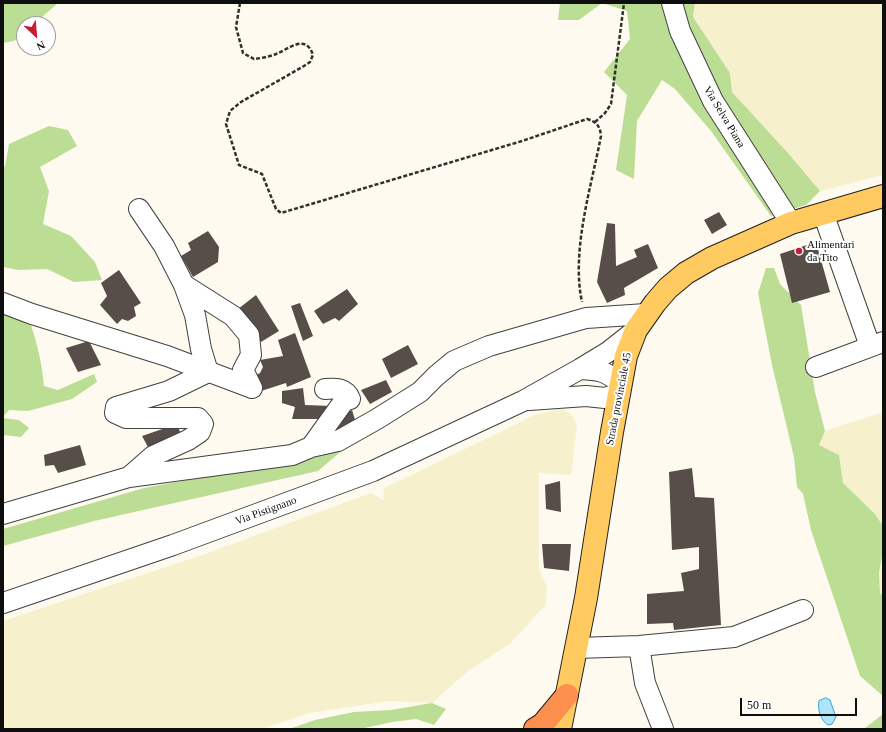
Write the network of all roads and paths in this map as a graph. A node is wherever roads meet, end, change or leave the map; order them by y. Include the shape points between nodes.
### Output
1 (240, 3) edge
2 (624, 3) edge
3 (672, 3) edge
4 (595, 122) junction
5 (883, 196) edge
6 (139, 209) dead end
7 (823, 213) junction
8 (791, 223) junction
9 (184, 284) junction
10 (3, 303) edge
11 (586, 318) junction
12 (641, 322) junction
13 (876, 344) edge
14 (816, 367) dead end
15 (580, 369) junction
16 (208, 372) junction
17 (620, 388) junction
18 (325, 389) dead end
19 (586, 396) junction
20 (522, 401) junction
21 (612, 432) junction
22 (311, 447) junction
23 (129, 477) junction
24 (3, 514) edge
25 (3, 603) edge
26 (803, 610) dead end
27 (639, 646) junction
28 (576, 648) junction
29 (567, 695) junction
30 (535, 729) edge
31 (560, 729) edge
32 (663, 729) edge

1 - 4 path via 236,27 243,53 254,59 275,55 298,44 305,44 311,48 313,55 310,62 304,66 241,102 230,111 226,124 239,165 262,174 276,208 281,213 587,120
2 - 4 path via 610,104
3 - 8 street, Via Selva Piana via 680,31 713,101
4 - 11 path via 600,128 601,136 585,215 578,270
5 - 7 main road, Strada provinciale 45
6 - 9 street via 164,246
7 - 8 main road, Strada provinciale 45
7 - 13 street
8 - 12 main road, Strada provinciale 45 via 712,258 686,273 668,288
9 - 16 street via 195,315
9 - 16 street via 233,316 249,335 251,355 243,370 252,388
10 - 16 street via 167,356
11 - 12 street
11 - 22 street via 489,346 454,361 420,392 377,419 338,441
12 - 15 street, Via Pistignano via 608,352
12 - 17 main road, Strada provinciale 45 via 626,356
13 - 14 street
15 - 17 street via 607,372
15 - 20 street, Via Pistignano
16 - 23 street via 169,391 116,407 115,413 126,418 198,418 202,424 200,432 153,456
17 - 19 street via 605,398
17 - 21 main road, Strada provinciale 45
18 - 22 street via 344,390 350,399 344,401
19 - 20 street
19 - 21 street via 604,414
20 - 25 street, Via Pistignano via 373,471 173,545
21 - 28 main road, Strada provinciale 45
22 - 23 street via 292,455
23 - 24 street
26 - 27 street via 734,637
27 - 28 street
27 - 32 street via 645,684
28 - 29 main road, Strada provinciale 45
29 - 30 highway via 543,724
29 - 31 main road, Strada provinciale 45

